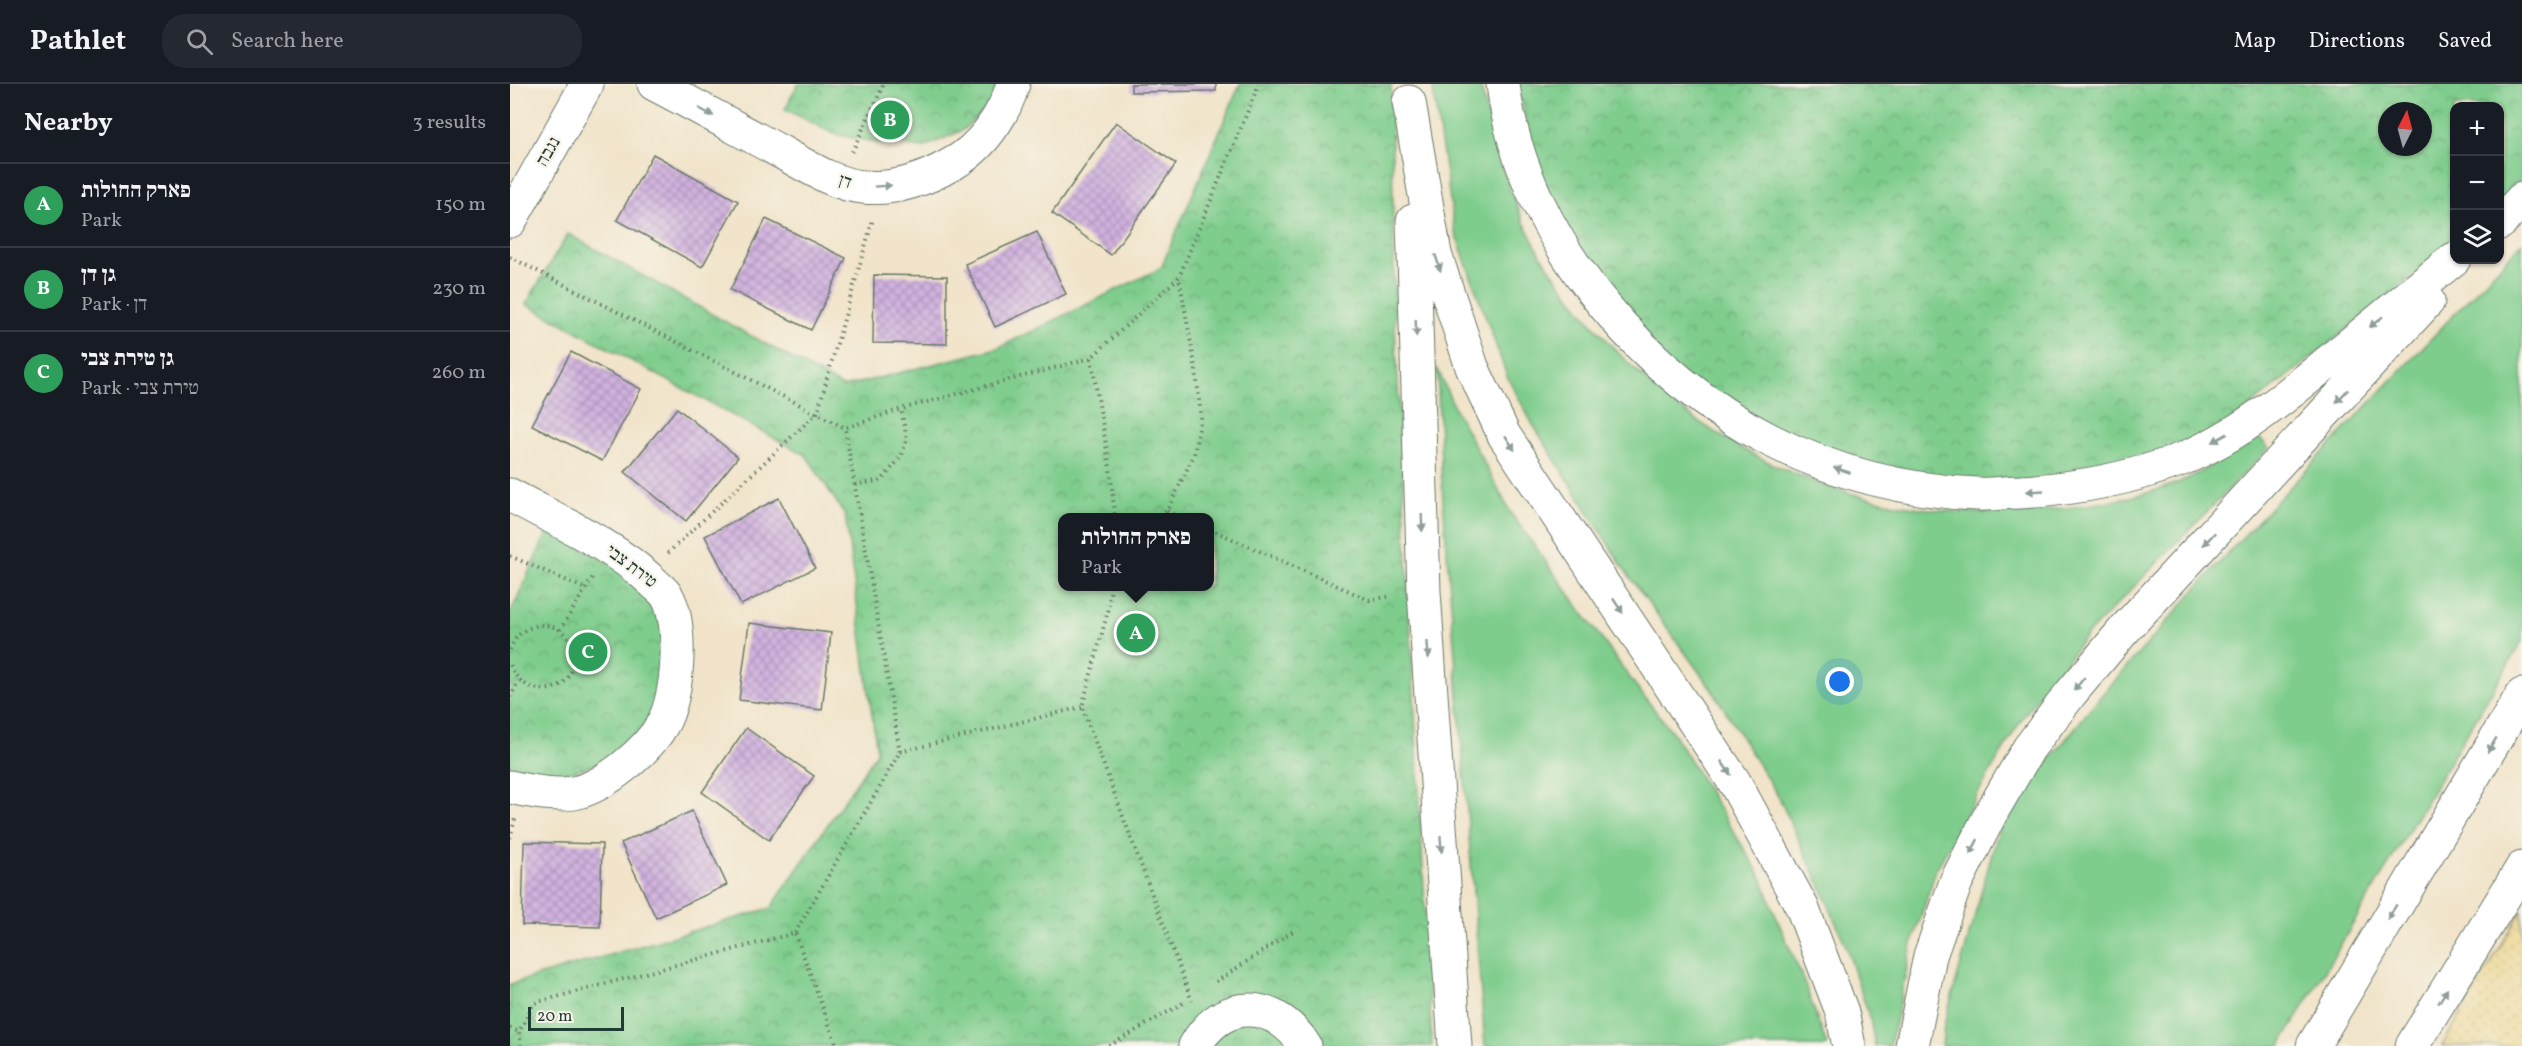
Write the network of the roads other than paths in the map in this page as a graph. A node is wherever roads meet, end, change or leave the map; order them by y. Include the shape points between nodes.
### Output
1 (588, 84) edge
2 (654, 84) edge
3 (1013, 84) edge
4 (1503, 84) edge
5 (1408, 93) edge
6 (2522, 199) edge
7 (2504, 218) edge
8 (510, 221) edge
9 (2450, 262) edge
10 (2462, 264) edge
11 (510, 495) edge
12 (2522, 695) edge
13 (510, 786) edge
14 (2522, 868) edge
15 (1201, 1037) edge
16 (1305, 1046) edge
17 (1455, 1046) edge
18 (1849, 1046) edge
19 (1912, 1046) edge
20 (2313, 1046) edge
21 (2412, 1046) edge

1 - 8 main road, נגבה
2 -> 3 main road, דן via 824,175 862,187 917,181 960,160 999,117
9 -> 4 main road via 2276,405 2185,458 2094,484 2040,491 1978,494 1904,486 1820,463 1767,440 1694,393 1651,358 1597,297 1558,243 1519,154
5 -> 17 main road via 1424,592
5 -> 18 main road via 1435,254 1472,367 1504,435 1735,783 1802,907 1842,1012
6 - 7 main road
10 -> 19 main road via 2124,630 2030,748 1956,882 1930,956
11 - 13 main road, טירת צבי via 645,574 667,596 678,655 674,689 663,724 646,747 616,772 578,792 531,792
12 -> 20 main road
21 -> 14 main road
15 - 16 main road via 1222,1017 1241,1011 1261,1011 1280,1017

